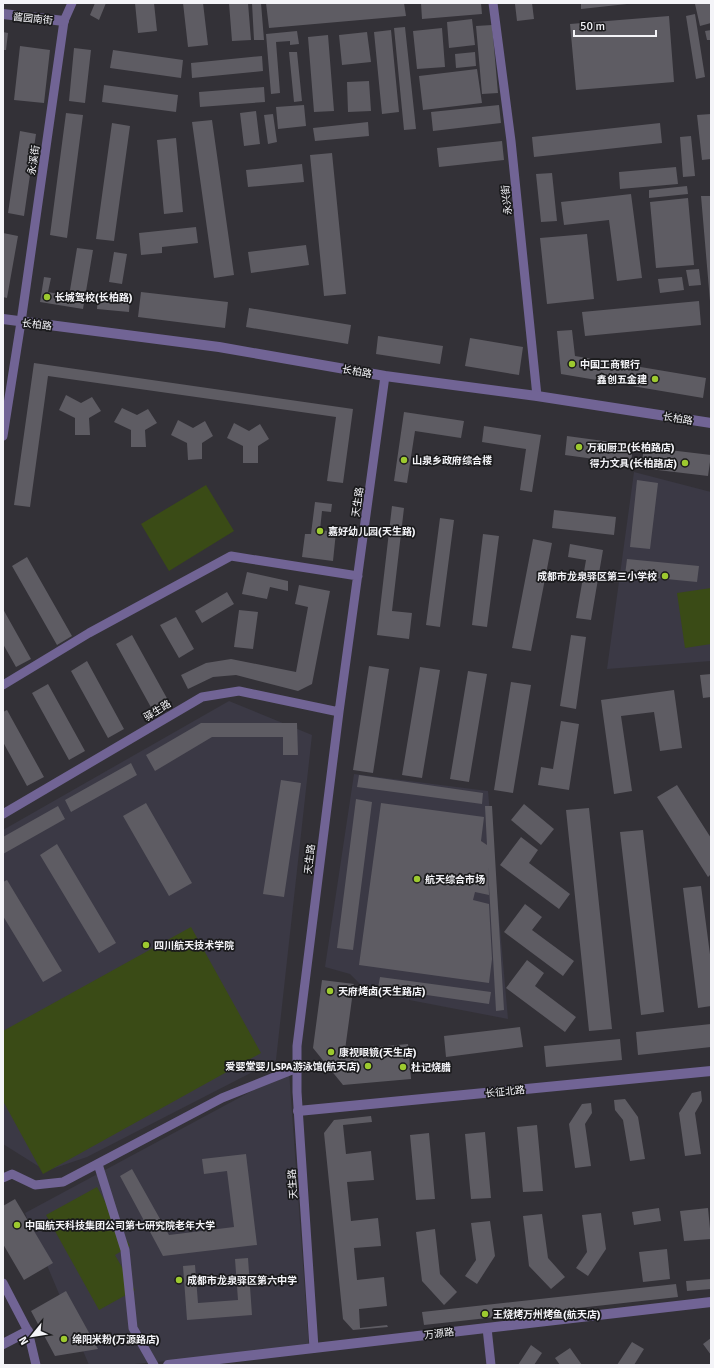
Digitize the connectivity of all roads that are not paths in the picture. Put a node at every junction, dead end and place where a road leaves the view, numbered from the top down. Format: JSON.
{"nodes":[{"id":1,"x":72,"y":3,"type":"edge"},
{"id":2,"x":493,"y":3,"type":"edge"},
{"id":3,"x":3,"y":14,"type":"edge"},
{"id":4,"x":64,"y":21,"type":"junction"},
{"id":5,"x":3,"y":319,"type":"edge"},
{"id":6,"x":21,"y":322,"type":"junction"},
{"id":7,"x":385,"y":376,"type":"junction"},
{"id":8,"x":537,"y":396,"type":"junction"},
{"id":9,"x":711,"y":423,"type":"edge"},
{"id":10,"x":3,"y":436,"type":"edge"},
{"id":11,"x":358,"y":576,"type":"junction"},
{"id":12,"x":3,"y":685,"type":"edge"},
{"id":13,"x":339,"y":712,"type":"junction"},
{"id":14,"x":3,"y":814,"type":"edge"},
{"id":15,"x":297,"y":1068,"type":"junction"},
{"id":16,"x":711,"y":1071,"type":"edge"},
{"id":17,"x":298,"y":1111,"type":"junction"},
{"id":18,"x":98,"y":1164,"type":"junction"},
{"id":19,"x":3,"y":1178,"type":"edge"},
{"id":20,"x":3,"y":1283,"type":"edge"},
{"id":21,"x":711,"y":1302,"type":"edge"},
{"id":22,"x":487,"y":1328,"type":"junction"},
{"id":23,"x":28,"y":1331,"type":"junction"},
{"id":24,"x":3,"y":1344,"type":"edge"},
{"id":25,"x":314,"y":1348,"type":"junction"},
{"id":26,"x":36,"y":1365,"type":"edge"},
{"id":27,"x":154,"y":1365,"type":"edge"},
{"id":28,"x":168,"y":1365,"type":"edge"},
{"id":29,"x":491,"y":1365,"type":"edge"}],
"edges":[{"from":1,"to":4,"type":"street","name":"永溪街"},
{"from":2,"to":8,"type":"street","name":"永兴街"},
{"from":3,"to":4,"type":"street","name":"酱园南街"},
{"from":4,"to":6,"type":"street","name":"永溪街"},
{"from":5,"to":6,"type":"street","name":"长柏路"},
{"from":6,"to":7,"type":"street","name":"长柏路"},
{"from":6,"to":10,"type":"street","name":"永溪街"},
{"from":7,"to":8,"type":"street","name":"长柏路"},
{"from":7,"to":11,"type":"street","name":"天生路"},
{"from":8,"to":9,"type":"street","name":"长柏路"},
{"from":11,"to":12,"type":"street"},
{"from":11,"to":13,"type":"street","name":"天生路"},
{"from":13,"to":14,"type":"street","name":"驿生路"},
{"from":13,"to":15,"type":"street","name":"天生路"},
{"from":15,"to":17,"type":"street","name":"天生路"},
{"from":15,"to":18,"type":"street"},
{"from":16,"to":17,"type":"street","name":"长征北路"},
{"from":17,"to":25,"type":"street","name":"天生路"},
{"from":18,"to":19,"type":"street"},
{"from":18,"to":27,"type":"street"},
{"from":20,"to":23,"type":"street"},
{"from":21,"to":22,"type":"street","name":"万源路"},
{"from":22,"to":25,"type":"street","name":"万源路"},
{"from":22,"to":29,"type":"street"},
{"from":23,"to":24,"type":"street"},
{"from":23,"to":26,"type":"street"},
{"from":25,"to":28,"type":"street","name":"万源路"}]}
